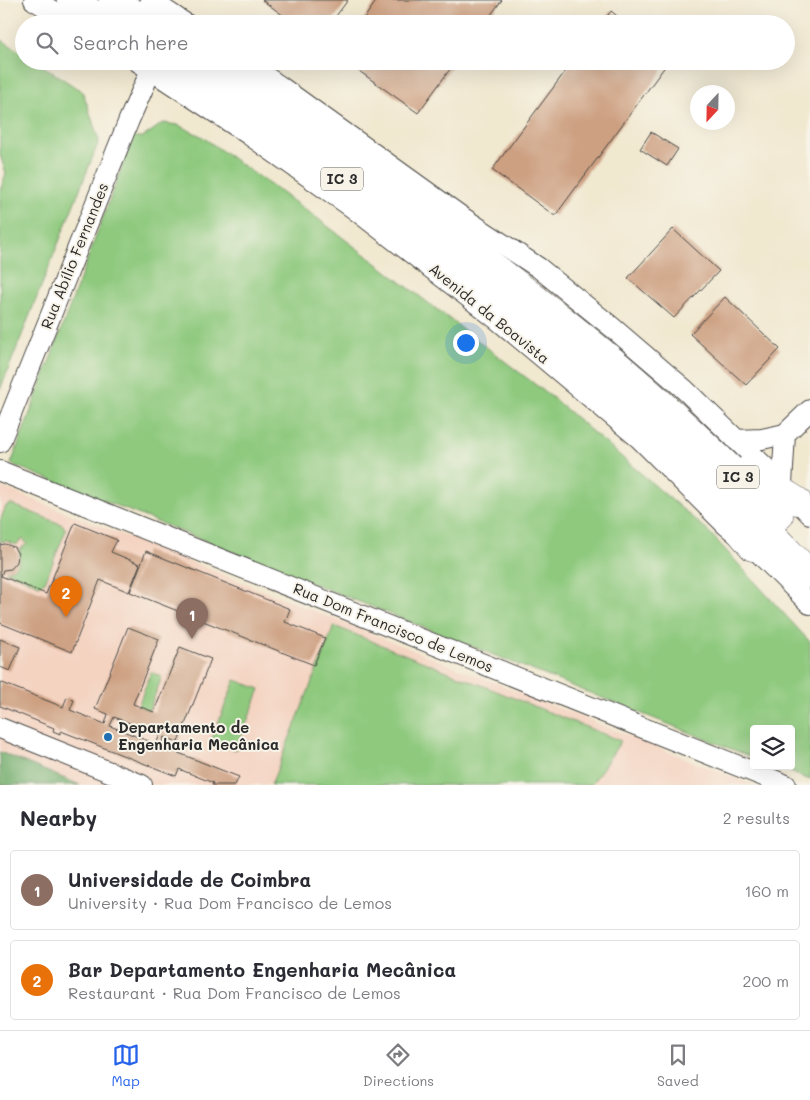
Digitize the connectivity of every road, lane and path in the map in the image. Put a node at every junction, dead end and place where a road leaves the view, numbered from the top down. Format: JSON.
{"nodes":[{"id":1,"x":34,"y":0,"type":"edge"},
{"id":2,"x":71,"y":0,"type":"edge"},
{"id":3,"x":113,"y":0,"type":"edge"},
{"id":4,"x":150,"y":0,"type":"edge"},
{"id":5,"x":60,"y":15,"type":"edge"},
{"id":6,"x":95,"y":15,"type":"edge"},
{"id":7,"x":136,"y":15,"type":"edge"},
{"id":8,"x":172,"y":15,"type":"edge"},
{"id":9,"x":150,"y":70,"type":"edge"},
{"id":10,"x":160,"y":70,"type":"edge"},
{"id":11,"x":163,"y":70,"type":"edge"},
{"id":12,"x":223,"y":70,"type":"edge"},
{"id":13,"x":256,"y":70,"type":"edge"},
{"id":14,"x":810,"y":410,"type":"edge"},
{"id":15,"x":658,"y":417,"type":"junction"},
{"id":16,"x":785,"y":434,"type":"junction"},
{"id":17,"x":736,"y":440,"type":"junction"},
{"id":18,"x":0,"y":442,"type":"edge"},
{"id":19,"x":0,"y":471,"type":"edge"},
{"id":20,"x":797,"y":500,"type":"edge"},
{"id":21,"x":753,"y":546,"type":"junction"},
{"id":22,"x":810,"y":547,"type":"edge"},
{"id":23,"x":810,"y":574,"type":"edge"},
{"id":24,"x":810,"y":604,"type":"edge"},
{"id":25,"x":0,"y":728,"type":"edge"},
{"id":26,"x":142,"y":785,"type":"edge"},
{"id":27,"x":786,"y":785,"type":"edge"}],
"edges":[{"from":1,"to":5,"type":"street"},
{"from":2,"to":6,"type":"highway"},
{"from":3,"to":7,"type":"highway"},
{"from":4,"to":8,"type":"street"},
{"from":9,"to":18,"type":"street","name":"Rua Abílio Fernandes"},
{"from":10,"to":21,"type":"street","name":"Avenida da Boavista"},
{"from":11,"to":15,"type":"highway","name":"Avenida da Boavista","number":"IC 3"},
{"from":12,"to":15,"type":"highway","name":"Avenida da Boavista","number":"IC 3"},
{"from":13,"to":17,"type":"street"},
{"from":14,"to":16,"type":"street"},
{"from":15,"to":20,"type":"highway"},
{"from":15,"to":21,"type":"highway"},
{"from":15,"to":22,"type":"highway","name":"Avenida da Boavista","number":"IC 3"},
{"from":15,"to":23,"type":"highway","name":"Avenida da Boavista","number":"IC 3"},
{"from":16,"to":17,"type":"street"},
{"from":16,"to":20,"type":"street"},
{"from":17,"to":20,"type":"street"},
{"from":19,"to":27,"type":"street","name":"Rua Dom Francisco de Lemos"},
{"from":21,"to":24,"type":"street","name":"Avenida da Boavista"},
{"from":25,"to":26,"type":"street"}]}
